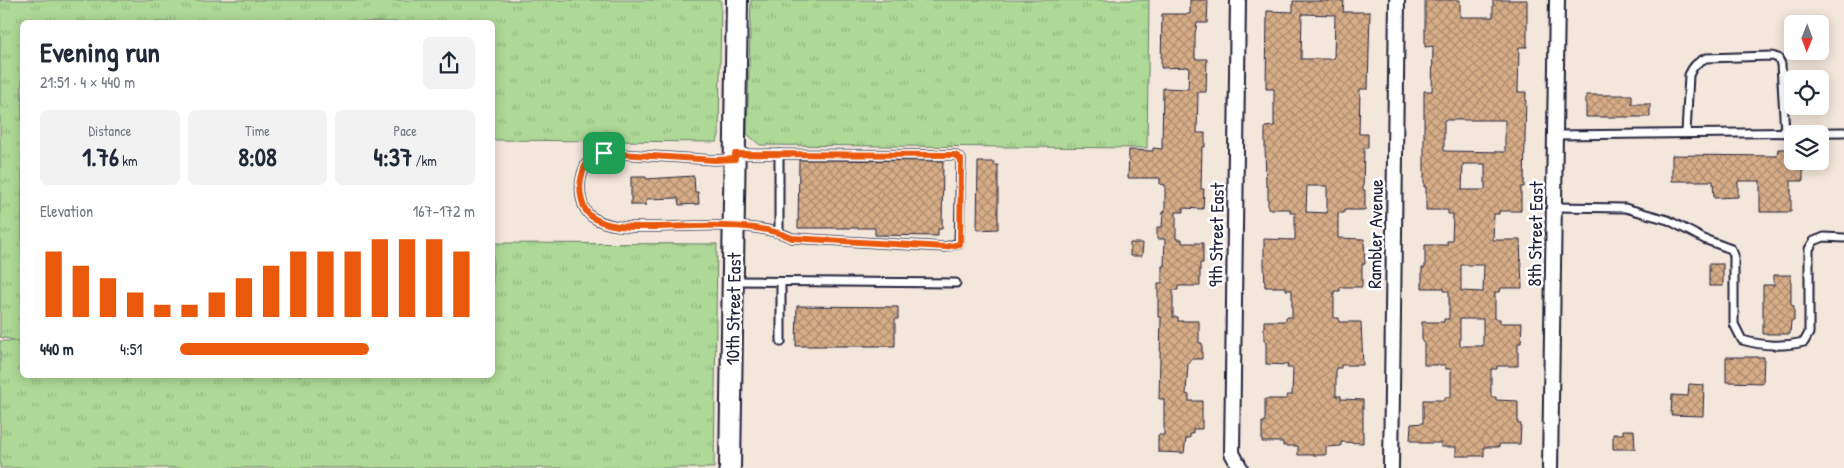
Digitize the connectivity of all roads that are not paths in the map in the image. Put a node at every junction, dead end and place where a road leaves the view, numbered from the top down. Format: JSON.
{"nodes":[{"id":1,"x":737,"y":0,"type":"edge"},
{"id":2,"x":1238,"y":0,"type":"edge"},
{"id":3,"x":1397,"y":0,"type":"edge"},
{"id":4,"x":1557,"y":0,"type":"edge"},
{"id":5,"x":1829,"y":132,"type":"edge"},
{"id":6,"x":1844,"y":132,"type":"edge"},
{"id":7,"x":1686,"y":133,"type":"junction"},
{"id":8,"x":1784,"y":133,"type":"joint"},
{"id":9,"x":1555,"y":135,"type":"junction"},
{"id":10,"x":779,"y":154,"type":"junction"},
{"id":11,"x":735,"y":156,"type":"junction"},
{"id":12,"x":1554,"y":207,"type":"junction"},
{"id":13,"x":734,"y":227,"type":"junction"},
{"id":14,"x":779,"y":232,"type":"junction"},
{"id":15,"x":1844,"y":238,"type":"edge"},
{"id":16,"x":733,"y":281,"type":"junction"},
{"id":17,"x":781,"y":282,"type":"junction"},
{"id":18,"x":956,"y":282,"type":"dead end"},
{"id":19,"x":781,"y":342,"type":"dead end"},
{"id":20,"x":730,"y":468,"type":"edge"},
{"id":21,"x":1240,"y":468,"type":"edge"},
{"id":22,"x":1391,"y":468,"type":"edge"},
{"id":23,"x":1550,"y":468,"type":"edge"}],
"edges":[{"from":1,"to":11,"type":"main road","name":"10th Street East"},
{"from":2,"to":21,"type":"street","name":"9th Street East"},
{"from":3,"to":22,"type":"street","name":"Rambler Avenue"},
{"from":4,"to":9,"type":"street","name":"8th Street East"},
{"from":5,"to":6,"type":"lane"},
{"from":7,"to":8,"type":"lane"},
{"from":7,"to":8,"type":"lane"},
{"from":7,"to":9,"type":"lane"},
{"from":9,"to":12,"type":"street","name":"8th Street East"},
{"from":10,"to":11,"type":"lane"},
{"from":10,"to":14,"type":"lane"},
{"from":10,"to":14,"type":"lane"},
{"from":11,"to":13,"type":"main road","name":"10th Street East"},
{"from":11,"to":13,"type":"lane"},
{"from":12,"to":15,"type":"lane"},
{"from":12,"to":23,"type":"street","name":"8th Street East"},
{"from":13,"to":14,"type":"lane"},
{"from":13,"to":16,"type":"main road","name":"10th Street East"},
{"from":16,"to":17,"type":"lane"},
{"from":16,"to":20,"type":"main road","name":"10th Street East"},
{"from":17,"to":18,"type":"lane"},
{"from":17,"to":19,"type":"lane"}]}
